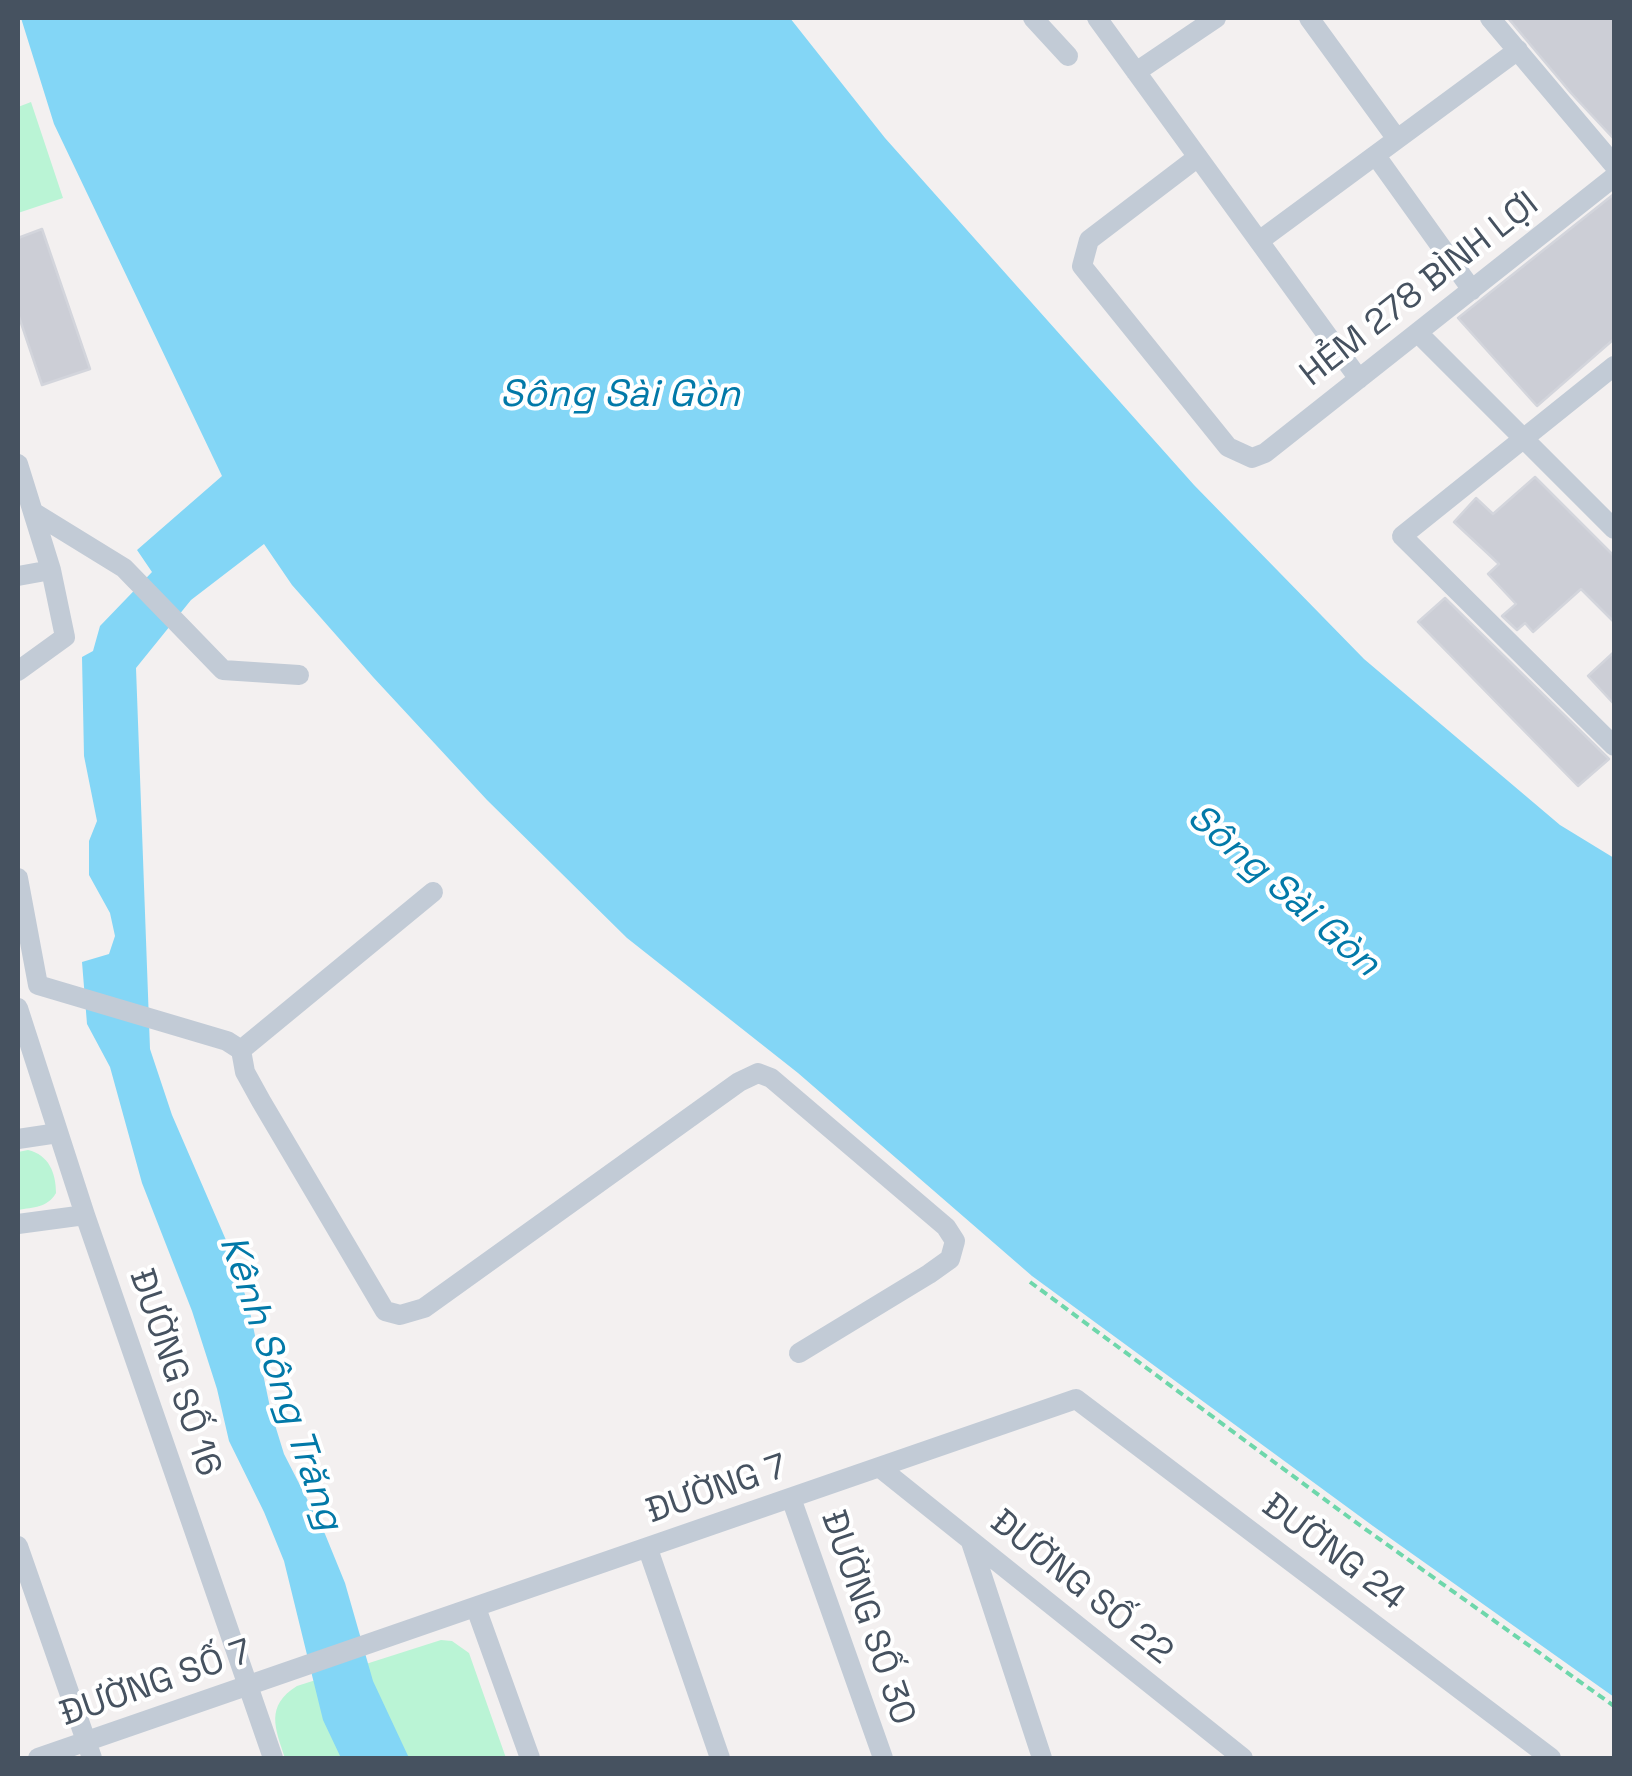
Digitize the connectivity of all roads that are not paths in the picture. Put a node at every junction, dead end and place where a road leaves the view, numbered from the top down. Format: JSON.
{"nodes":[{"id":1,"x":1033,"y":18,"type":"edge"},
{"id":2,"x":1097,"y":18,"type":"edge"},
{"id":3,"x":1216,"y":18,"type":"edge"},
{"id":4,"x":1309,"y":18,"type":"edge"},
{"id":5,"x":1490,"y":18,"type":"edge"},
{"id":6,"x":1518,"y":50,"type":"junction"},
{"id":7,"x":1068,"y":56,"type":"dead end"},
{"id":8,"x":1136,"y":72,"type":"junction"},
{"id":9,"x":1398,"y":140,"type":"junction"},
{"id":10,"x":1376,"y":156,"type":"junction"},
{"id":11,"x":1198,"y":157,"type":"junction"},
{"id":12,"x":1614,"y":166,"type":"edge"},
{"id":13,"x":1614,"y":177,"type":"edge"},
{"id":14,"x":1259,"y":241,"type":"junction"},
{"id":15,"x":1472,"y":290,"type":"junction"},
{"id":16,"x":1418,"y":334,"type":"junction"},
{"id":17,"x":1614,"y":366,"type":"edge"},
{"id":18,"x":1359,"y":379,"type":"junction"},
{"id":19,"x":1523,"y":439,"type":"junction"},
{"id":20,"x":18,"y":464,"type":"edge"},
{"id":21,"x":33,"y":512,"type":"junction"},
{"id":22,"x":1614,"y":529,"type":"edge"},
{"id":23,"x":51,"y":570,"type":"junction"},
{"id":24,"x":18,"y":576,"type":"edge"},
{"id":25,"x":18,"y":672,"type":"edge"},
{"id":26,"x":299,"y":675,"type":"dead end"},
{"id":27,"x":1614,"y":746,"type":"edge"},
{"id":28,"x":18,"y":878,"type":"edge"},
{"id":29,"x":433,"y":892,"type":"dead end"},
{"id":30,"x":18,"y":1008,"type":"edge"},
{"id":31,"x":242,"y":1050,"type":"junction"},
{"id":32,"x":58,"y":1134,"type":"junction"},
{"id":33,"x":18,"y":1139,"type":"edge"},
{"id":34,"x":84,"y":1215,"type":"junction"},
{"id":35,"x":18,"y":1224,"type":"edge"},
{"id":36,"x":799,"y":1353,"type":"dead end"},
{"id":37,"x":1076,"y":1399,"type":"joint"},
{"id":38,"x":879,"y":1467,"type":"junction"},
{"id":39,"x":791,"y":1498,"type":"junction"},
{"id":40,"x":971,"y":1542,"type":"junction"},
{"id":41,"x":18,"y":1546,"type":"edge"},
{"id":42,"x":648,"y":1548,"type":"junction"},
{"id":43,"x":24,"y":1589,"type":"edge"},
{"id":44,"x":476,"y":1608,"type":"junction"},
{"id":45,"x":379,"y":1642,"type":"joint"},
{"id":46,"x":248,"y":1687,"type":"junction"},
{"id":47,"x":89,"y":1750,"type":"edge"},
{"id":48,"x":38,"y":1758,"type":"edge"},
{"id":49,"x":273,"y":1758,"type":"edge"},
{"id":50,"x":530,"y":1758,"type":"edge"},
{"id":51,"x":720,"y":1758,"type":"edge"},
{"id":52,"x":882,"y":1758,"type":"edge"},
{"id":53,"x":1042,"y":1758,"type":"edge"},
{"id":54,"x":1243,"y":1758,"type":"edge"},
{"id":55,"x":1551,"y":1758,"type":"edge"}],
"edges":[{"from":1,"to":7,"type":"street"},
{"from":2,"to":8,"type":"street"},
{"from":3,"to":8,"type":"street"},
{"from":4,"to":9,"type":"street"},
{"from":5,"to":6,"type":"street"},
{"from":6,"to":9,"type":"street"},
{"from":6,"to":12,"type":"street"},
{"from":8,"to":11,"type":"street"},
{"from":9,"to":10,"type":"street"},
{"from":10,"to":14,"type":"street"},
{"from":10,"to":15,"type":"street"},
{"from":11,"to":14,"type":"street"},
{"from":11,"to":18,"type":"street","name":"HẺM 278 BÌNH LỢI"},
{"from":13,"to":15,"type":"street","name":"HẺM 278 BÌNH LỢI"},
{"from":14,"to":18,"type":"street"},
{"from":15,"to":16,"type":"street","name":"HẺM 278 BÌNH LỢI"},
{"from":16,"to":18,"type":"street","name":"HẺM 278 BÌNH LỢI"},
{"from":16,"to":19,"type":"street"},
{"from":17,"to":19,"type":"street"},
{"from":19,"to":22,"type":"street"},
{"from":19,"to":27,"type":"street"},
{"from":20,"to":21,"type":"street"},
{"from":21,"to":23,"type":"street"},
{"from":21,"to":26,"type":"street"},
{"from":23,"to":24,"type":"street"},
{"from":23,"to":25,"type":"street"},
{"from":28,"to":31,"type":"street"},
{"from":29,"to":31,"type":"street"},
{"from":30,"to":32,"type":"street","name":"ĐƯỜNG SỐ 16"},
{"from":31,"to":36,"type":"street"},
{"from":32,"to":33,"type":"street"},
{"from":32,"to":34,"type":"street","name":"ĐƯỜNG SỐ 16"},
{"from":34,"to":35,"type":"street"},
{"from":34,"to":46,"type":"street","name":"ĐƯỜNG SỐ 16"},
{"from":37,"to":38,"type":"street","name":"ĐƯỜNG 7"},
{"from":37,"to":55,"type":"street","name":"ĐƯỜNG 24"},
{"from":38,"to":39,"type":"street","name":"ĐƯỜNG 7"},
{"from":38,"to":40,"type":"street","name":"ĐƯỜNG SỐ 22"},
{"from":39,"to":42,"type":"street","name":"ĐƯỜNG 7"},
{"from":39,"to":52,"type":"street","name":"ĐƯỜNG SỐ 30"},
{"from":40,"to":53,"type":"street"},
{"from":40,"to":54,"type":"street","name":"ĐƯỜNG SỐ 22"},
{"from":41,"to":43,"type":"street"},
{"from":42,"to":44,"type":"street","name":"ĐƯỜNG 7"},
{"from":42,"to":51,"type":"street"},
{"from":43,"to":47,"type":"street"},
{"from":44,"to":45,"type":"street","name":"ĐƯỜNG 7"},
{"from":44,"to":50,"type":"street"},
{"from":45,"to":46,"type":"street","name":"ĐƯỜNG SỐ 7"},
{"from":46,"to":47,"type":"street","name":"ĐƯỜNG SỐ 7"},
{"from":46,"to":49,"type":"street","name":"ĐƯỜNG SỐ 16"},
{"from":47,"to":48,"type":"street","name":"ĐƯỜNG SỐ 7"}]}
